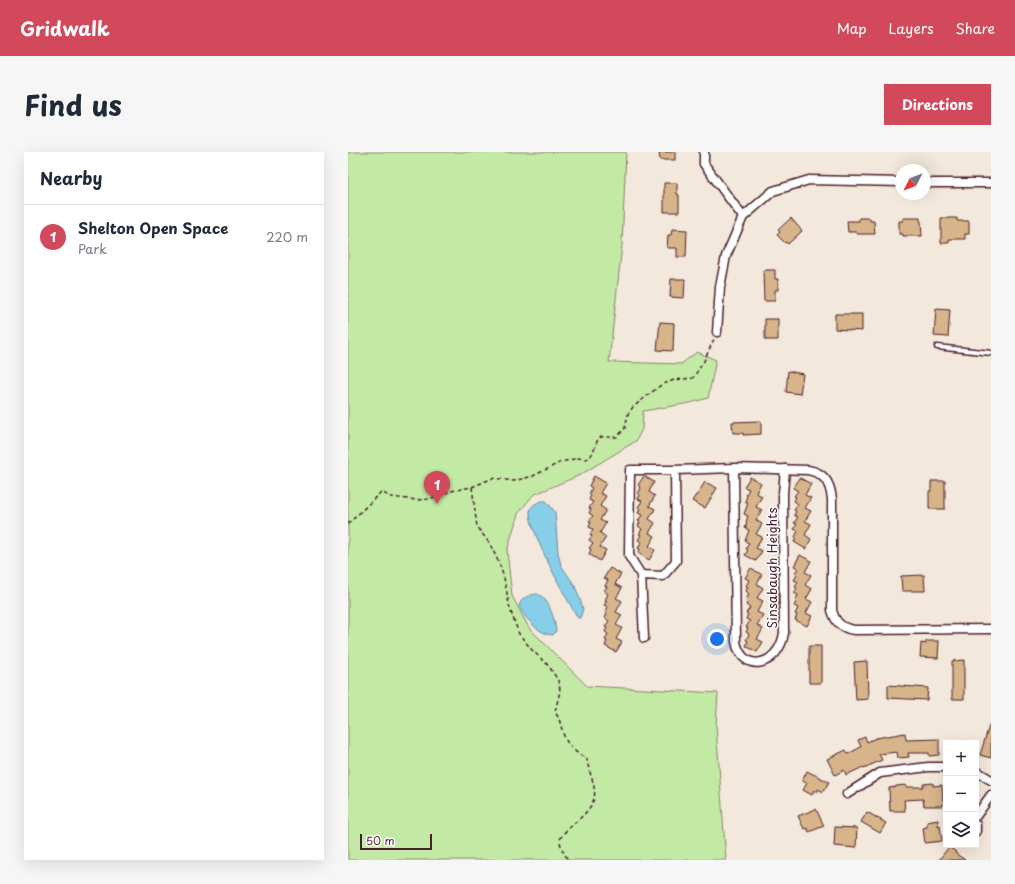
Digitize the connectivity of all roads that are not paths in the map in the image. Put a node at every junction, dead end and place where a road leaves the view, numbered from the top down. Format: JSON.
{"nodes":[{"id":1,"x":704,"y":152,"type":"edge"},
{"id":2,"x":895,"y":182,"type":"edge"},
{"id":3,"x":931,"y":183,"type":"edge"},
{"id":4,"x":991,"y":184,"type":"edge"},
{"id":5,"x":743,"y":217,"type":"junction"},
{"id":6,"x":717,"y":332,"type":"road end"},
{"id":7,"x":937,"y":347,"type":"dead end"},
{"id":8,"x":991,"y":353,"type":"edge"},
{"id":9,"x":734,"y":468,"type":"junction"},
{"id":10,"x":785,"y":469,"type":"junction"},
{"id":11,"x":675,"y":470,"type":"junction"},
{"id":12,"x":642,"y":575,"type":"junction"},
{"id":13,"x":991,"y":629,"type":"edge"},
{"id":14,"x":644,"y":638,"type":"dead end"},
{"id":15,"x":943,"y":767,"type":"edge"},
{"id":16,"x":979,"y":773,"type":"edge"},
{"id":17,"x":991,"y":780,"type":"edge"},
{"id":18,"x":847,"y":794,"type":"dead end"},
{"id":19,"x":991,"y":795,"type":"edge"},
{"id":20,"x":979,"y":812,"type":"edge"}],
"edges":[{"from":1,"to":5,"type":"street"},
{"from":2,"to":5,"type":"street"},
{"from":3,"to":4,"type":"street"},
{"from":5,"to":6,"type":"street"},
{"from":7,"to":8,"type":"lane"},
{"from":9,"to":10,"type":"street"},
{"from":9,"to":10,"type":"street","name":"Sinsabaugh Heights"},
{"from":9,"to":11,"type":"street"},
{"from":10,"to":13,"type":"street"},
{"from":11,"to":12,"type":"street"},
{"from":11,"to":12,"type":"street"},
{"from":12,"to":14,"type":"street"},
{"from":15,"to":18,"type":"street"},
{"from":16,"to":17,"type":"street"},
{"from":19,"to":20,"type":"street"}]}
